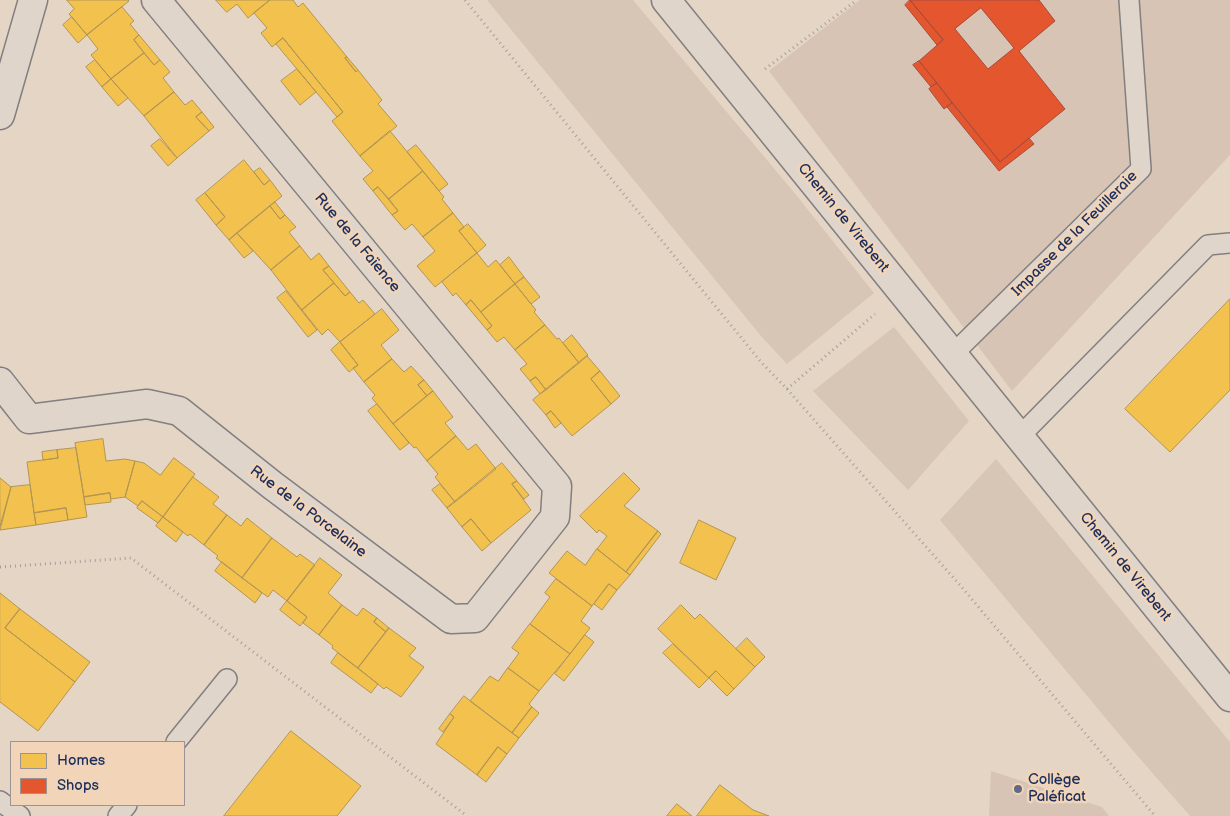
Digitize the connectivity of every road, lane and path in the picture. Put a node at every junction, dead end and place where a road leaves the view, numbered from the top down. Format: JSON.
{"nodes":[{"id":1,"x":34,"y":0,"type":"edge"},
{"id":2,"x":156,"y":0,"type":"edge"},
{"id":3,"x":465,"y":0,"type":"edge"},
{"id":4,"x":666,"y":0,"type":"edge"},
{"id":5,"x":857,"y":0,"type":"edge"},
{"id":6,"x":1129,"y":0,"type":"edge"},
{"id":7,"x":738,"y":88,"type":"junction"},
{"id":8,"x":0,"y":115,"type":"edge"},
{"id":9,"x":1230,"y":244,"type":"edge"},
{"id":10,"x":902,"y":291,"type":"junction"},
{"id":11,"x":952,"y":355,"type":"junction"},
{"id":12,"x":0,"y":382,"type":"edge"},
{"id":13,"x":788,"y":389,"type":"junction"},
{"id":14,"x":1019,"y":437,"type":"junction"},
{"id":15,"x":557,"y":486,"type":"joint"},
{"id":16,"x":227,"y":679,"type":"dead end"},
{"id":17,"x":1230,"y":697,"type":"edge"},
{"id":18,"x":177,"y":741,"type":"edge"},
{"id":19,"x":0,"y":801,"type":"edge"},
{"id":20,"x":126,"y":806,"type":"edge"},
{"id":21,"x":20,"y":816,"type":"edge"},
{"id":22,"x":118,"y":816,"type":"edge"},
{"id":23,"x":1155,"y":816,"type":"edge"}],
"edges":[{"from":1,"to":8,"type":"street"},
{"from":2,"to":15,"type":"street","name":"Rue de la Faïence"},
{"from":3,"to":13,"type":"path"},
{"from":4,"to":7,"type":"street","name":"Chemin de Virebent"},
{"from":5,"to":7,"type":"path"},
{"from":6,"to":11,"type":"lane","name":"Impasse de la Feuilleraie"},
{"from":7,"to":10,"type":"street","name":"Chemin de Virebent"},
{"from":9,"to":14,"type":"lane"},
{"from":10,"to":11,"type":"street","name":"Chemin de Virebent"},
{"from":10,"to":13,"type":"path"},
{"from":11,"to":14,"type":"street","name":"Chemin de Virebent"},
{"from":12,"to":15,"type":"street","name":"Rue de la Porcelaine"},
{"from":13,"to":23,"type":"path"},
{"from":14,"to":17,"type":"street","name":"Chemin de Virebent"},
{"from":16,"to":18,"type":"lane"},
{"from":19,"to":21,"type":"lane"},
{"from":20,"to":22,"type":"lane"}]}
